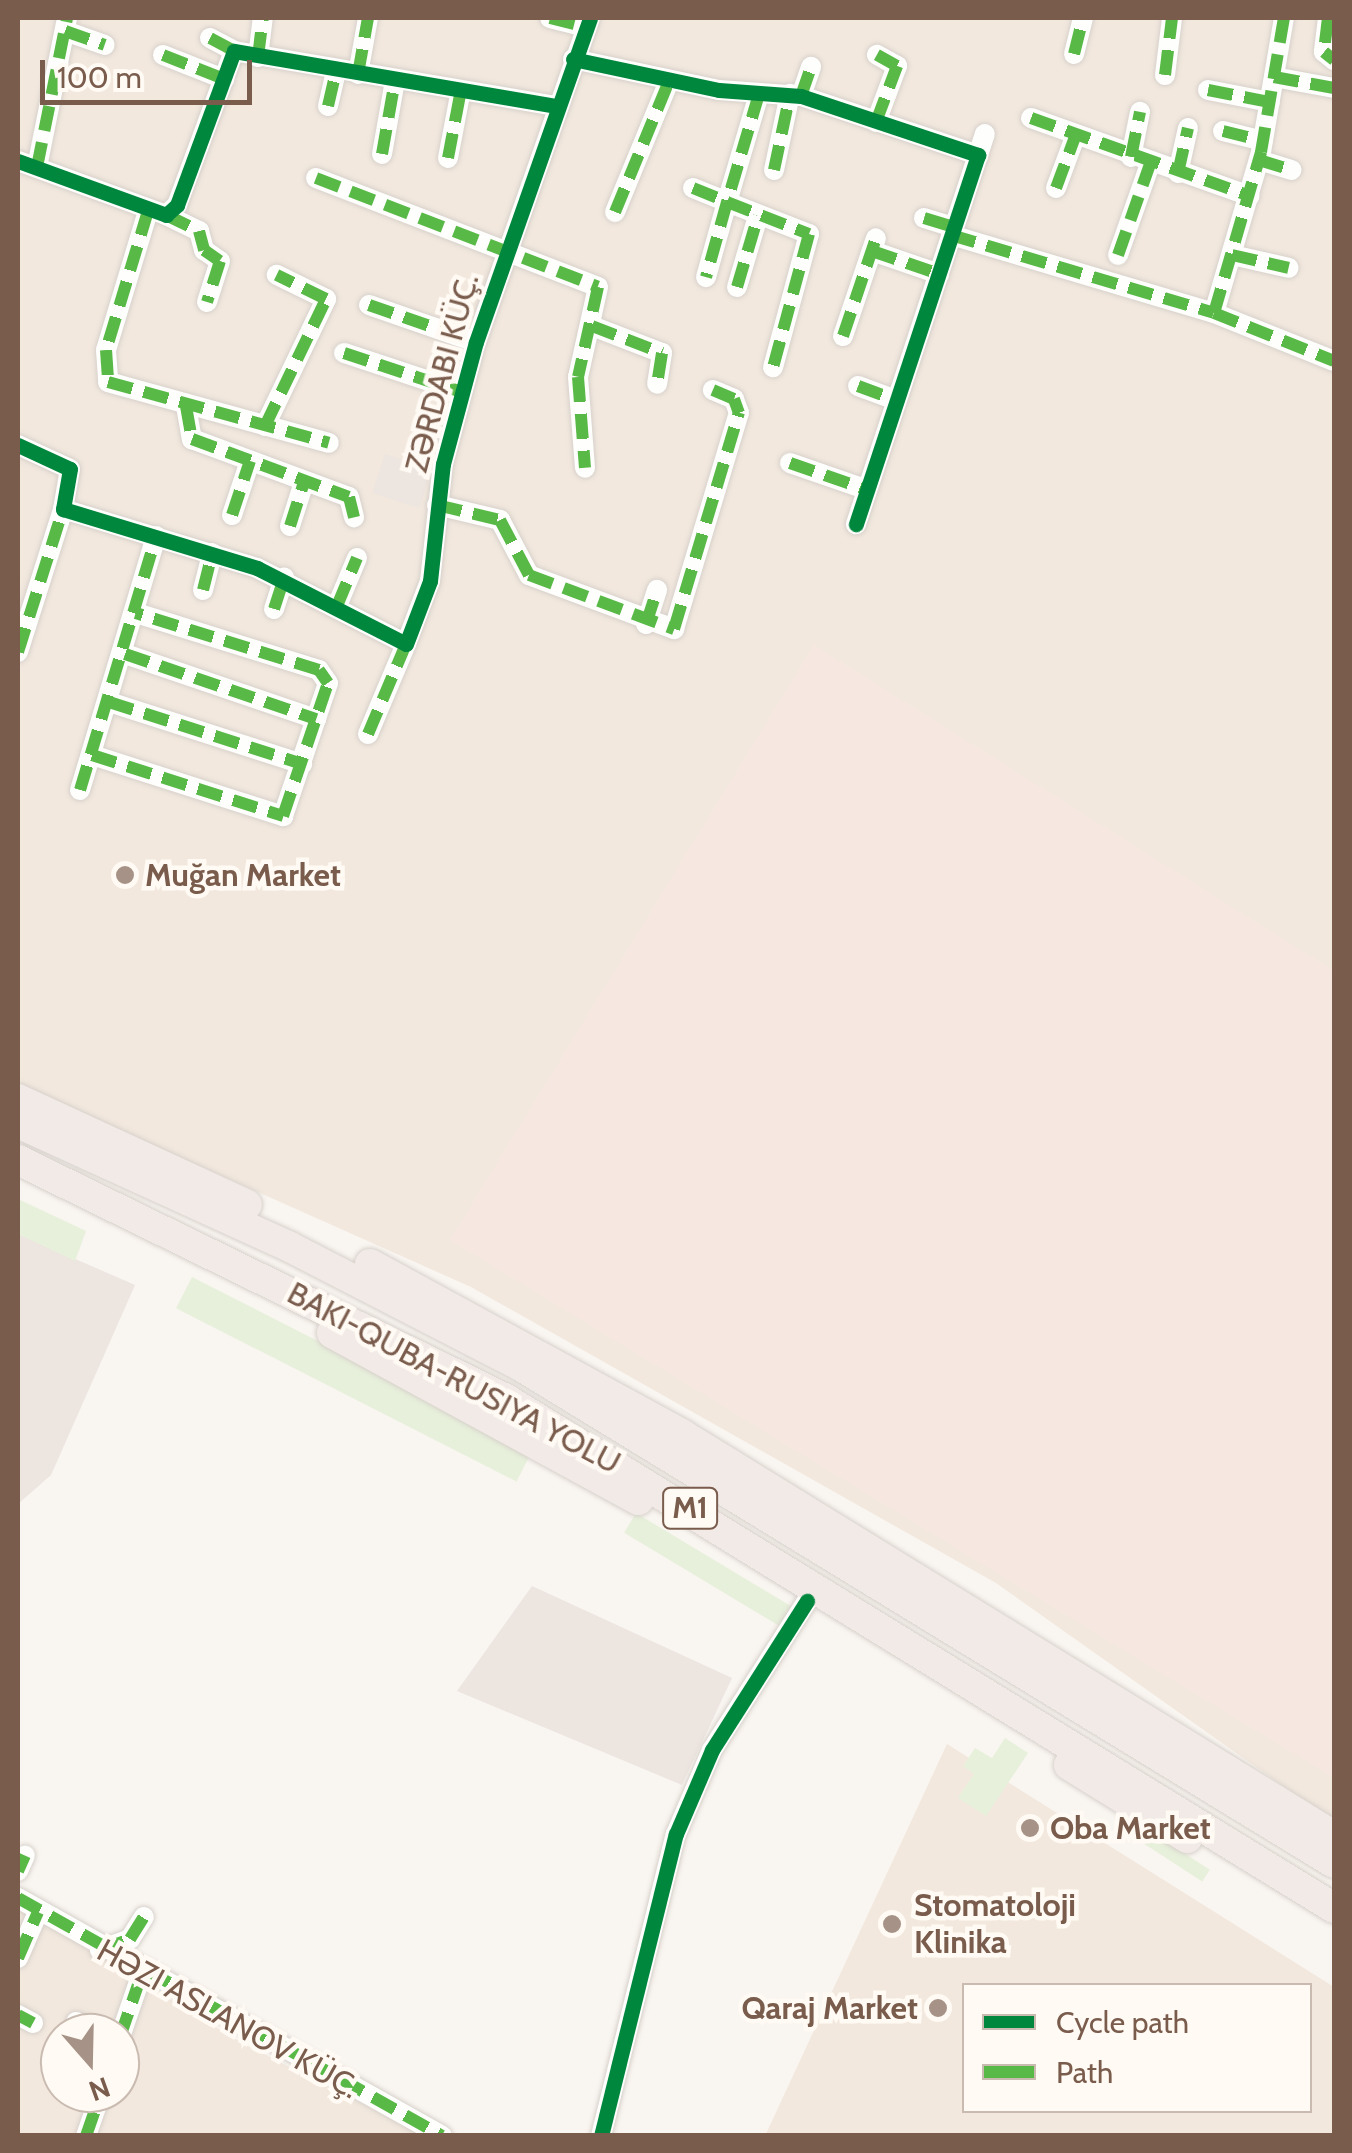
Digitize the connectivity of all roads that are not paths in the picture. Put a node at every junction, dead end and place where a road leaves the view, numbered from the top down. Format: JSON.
{"nodes":[{"id":1,"x":263,"y":18,"type":"edge"},
{"id":2,"x":368,"y":18,"type":"edge"},
{"id":3,"x":550,"y":18,"type":"edge"},
{"id":4,"x":1083,"y":18,"type":"edge"},
{"id":5,"x":1172,"y":18,"type":"edge"},
{"id":6,"x":1284,"y":18,"type":"edge"},
{"id":7,"x":1328,"y":18,"type":"edge"},
{"id":8,"x":588,"y":22,"type":"edge"},
{"id":9,"x":66,"y":24,"type":"edge"},
{"id":10,"x":210,"y":38,"type":"dead end"},
{"id":11,"x":105,"y":45,"type":"dead end"},
{"id":12,"x":234,"y":51,"type":"junction"},
{"id":13,"x":1074,"y":54,"type":"dead end"},
{"id":14,"x":164,"y":55,"type":"dead end"},
{"id":15,"x":878,"y":55,"type":"dead end"},
{"id":16,"x":258,"y":56,"type":"junction"},
{"id":17,"x":574,"y":59,"type":"junction"},
{"id":18,"x":1334,"y":60,"type":"edge"},
{"id":19,"x":811,"y":67,"type":"dead end"},
{"id":20,"x":336,"y":70,"type":"junction"},
{"id":21,"x":358,"y":74,"type":"junction"},
{"id":22,"x":1165,"y":75,"type":"dead end"},
{"id":23,"x":1274,"y":77,"type":"junction"},
{"id":24,"x":224,"y":78,"type":"junction"},
{"id":25,"x":394,"y":80,"type":"junction"},
{"id":26,"x":670,"y":81,"type":"junction"},
{"id":27,"x":1334,"y":88,"type":"edge"},
{"id":28,"x":462,"y":90,"type":"junction"},
{"id":29,"x":1208,"y":90,"type":"dead end"},
{"id":30,"x":759,"y":94,"type":"junction"},
{"id":31,"x":795,"y":96,"type":"junction"},
{"id":32,"x":1270,"y":102,"type":"junction"},
{"id":33,"x":328,"y":106,"type":"dead end"},
{"id":34,"x":555,"y":106,"type":"junction"},
{"id":35,"x":1140,"y":112,"type":"dead end"},
{"id":36,"x":1031,"y":118,"type":"dead end"},
{"id":37,"x":876,"y":122,"type":"junction"},
{"id":38,"x":1188,"y":128,"type":"dead end"},
{"id":39,"x":1223,"y":131,"type":"dead end"},
{"id":40,"x":986,"y":134,"type":"dead end"},
{"id":41,"x":1076,"y":137,"type":"junction"},
{"id":42,"x":1261,"y":151,"type":"junction"},
{"id":43,"x":382,"y":154,"type":"dead end"},
{"id":44,"x":978,"y":155,"type":"junction"},
{"id":45,"x":448,"y":158,"type":"dead end"},
{"id":46,"x":1140,"y":161,"type":"junction"},
{"id":47,"x":27,"y":164,"type":"edge"},
{"id":48,"x":774,"y":170,"type":"dead end"},
{"id":49,"x":1292,"y":170,"type":"dead end"},
{"id":50,"x":1178,"y":173,"type":"junction"},
{"id":51,"x":316,"y":178,"type":"dead end"},
{"id":52,"x":692,"y":188,"type":"dead end"},
{"id":53,"x":1056,"y":188,"type":"dead end"},
{"id":54,"x":1250,"y":196,"type":"junction"},
{"id":55,"x":727,"y":202,"type":"junction"},
{"id":56,"x":614,"y":212,"type":"dead end"},
{"id":57,"x":157,"y":213,"type":"junction"},
{"id":58,"x":758,"y":216,"type":"junction"},
{"id":59,"x":924,"y":218,"type":"dead end"},
{"id":60,"x":953,"y":231,"type":"junction"},
{"id":61,"x":505,"y":250,"type":"junction"},
{"id":62,"x":1118,"y":256,"type":"dead end"},
{"id":63,"x":1232,"y":256,"type":"junction"},
{"id":64,"x":1288,"y":268,"type":"dead end"},
{"id":65,"x":277,"y":274,"type":"dead end"},
{"id":66,"x":939,"y":274,"type":"junction"},
{"id":67,"x":706,"y":277,"type":"dead end"},
{"id":68,"x":737,"y":287,"type":"dead end"},
{"id":69,"x":207,"y":302,"type":"dead end"},
{"id":70,"x":369,"y":305,"type":"dead end"},
{"id":71,"x":1214,"y":313,"type":"junction"},
{"id":72,"x":592,"y":326,"type":"junction"},
{"id":73,"x":843,"y":336,"type":"dead end"},
{"id":74,"x":476,"y":342,"type":"junction"},
{"id":75,"x":344,"y":353,"type":"dead end"},
{"id":76,"x":1334,"y":360,"type":"edge"},
{"id":77,"x":773,"y":367,"type":"dead end"},
{"id":78,"x":657,"y":384,"type":"dead end"},
{"id":79,"x":858,"y":386,"type":"dead end"},
{"id":80,"x":712,"y":390,"type":"dead end"},
{"id":81,"x":462,"y":392,"type":"junction"},
{"id":82,"x":896,"y":400,"type":"junction"},
{"id":83,"x":186,"y":406,"type":"junction"},
{"id":84,"x":265,"y":426,"type":"junction"},
{"id":85,"x":328,"y":443,"type":"dead end"},
{"id":86,"x":18,"y":445,"type":"edge"},
{"id":87,"x":250,"y":461,"type":"junction"},
{"id":88,"x":790,"y":462,"type":"dead end"},
{"id":89,"x":585,"y":468,"type":"dead end"},
{"id":90,"x":304,"y":482,"type":"junction"},
{"id":91,"x":865,"y":488,"type":"junction"},
{"id":92,"x":436,"y":505,"type":"junction"},
{"id":93,"x":63,"y":509,"type":"junction"},
{"id":94,"x":232,"y":515,"type":"dead end"},
{"id":95,"x":354,"y":517,"type":"dead end"},
{"id":96,"x":856,"y":524,"type":"dead end"},
{"id":97,"x":290,"y":526,"type":"dead end"},
{"id":98,"x":156,"y":536,"type":"junction"},
{"id":99,"x":212,"y":553,"type":"junction"},
{"id":100,"x":357,"y":558,"type":"dead end"},
{"id":101,"x":284,"y":578,"type":"junction"},
{"id":102,"x":202,"y":590,"type":"dead end"},
{"id":103,"x":657,"y":590,"type":"dead end"},
{"id":104,"x":337,"y":606,"type":"junction"},
{"id":105,"x":274,"y":609,"type":"dead end"},
{"id":106,"x":136,"y":613,"type":"junction"},
{"id":107,"x":646,"y":624,"type":"junction"},
{"id":108,"x":406,"y":644,"type":"junction"},
{"id":109,"x":18,"y":652,"type":"edge"},
{"id":110,"x":125,"y":654,"type":"junction"},
{"id":111,"x":109,"y":702,"type":"junction"},
{"id":112,"x":316,"y":719,"type":"junction"},
{"id":113,"x":368,"y":734,"type":"dead end"},
{"id":114,"x":92,"y":756,"type":"junction"},
{"id":115,"x":302,"y":764,"type":"junction"},
{"id":116,"x":80,"y":790,"type":"dead end"},
{"id":117,"x":18,"y":1099,"type":"edge"},
{"id":118,"x":18,"y":1123,"type":"edge"},
{"id":119,"x":18,"y":1160,"type":"edge"},
{"id":120,"x":18,"y":1183,"type":"edge"},
{"id":121,"x":807,"y":1601,"type":"junction"},
{"id":122,"x":1334,"y":1836,"type":"edge"},
{"id":123,"x":1334,"y":1863,"type":"edge"},
{"id":124,"x":18,"y":1898,"type":"edge"},
{"id":125,"x":1334,"y":1908,"type":"edge"},
{"id":126,"x":38,"y":1912,"type":"junction"},
{"id":127,"x":144,"y":1917,"type":"dead end"},
{"id":128,"x":1334,"y":1931,"type":"edge"},
{"id":129,"x":100,"y":1950,"type":"junction"},
{"id":130,"x":18,"y":1958,"type":"edge"},
{"id":131,"x":142,"y":1973,"type":"junction"},
{"id":132,"x":128,"y":2013,"type":"edge"},
{"id":133,"x":442,"y":2136,"type":"edge"},
{"id":134,"x":601,"y":2136,"type":"edge"}],
"edges":[{"from":1,"to":16,"type":"street"},
{"from":2,"to":21,"type":"street"},
{"from":3,"to":8,"type":"street"},
{"from":4,"to":13,"type":"street"},
{"from":5,"to":22,"type":"street"},
{"from":6,"to":23,"type":"street"},
{"from":7,"to":18,"type":"street"},
{"from":8,"to":17,"type":"street","name":"ZƏRDABI KÜÇ."},
{"from":9,"to":11,"type":"street"},
{"from":9,"to":47,"type":"street"},
{"from":10,"to":12,"type":"street"},
{"from":12,"to":16,"type":"street"},
{"from":12,"to":24,"type":"street"},
{"from":14,"to":24,"type":"street"},
{"from":15,"to":37,"type":"street"},
{"from":16,"to":20,"type":"street"},
{"from":17,"to":26,"type":"street"},
{"from":17,"to":34,"type":"street","name":"ZƏRDABI KÜÇ."},
{"from":19,"to":31,"type":"street"},
{"from":20,"to":21,"type":"street"},
{"from":20,"to":33,"type":"street"},
{"from":21,"to":25,"type":"street"},
{"from":23,"to":27,"type":"street"},
{"from":23,"to":32,"type":"street"},
{"from":24,"to":57,"type":"street"},
{"from":25,"to":28,"type":"street"},
{"from":25,"to":43,"type":"street"},
{"from":26,"to":30,"type":"street"},
{"from":26,"to":56,"type":"street"},
{"from":28,"to":34,"type":"street"},
{"from":28,"to":45,"type":"street"},
{"from":29,"to":32,"type":"street"},
{"from":30,"to":31,"type":"street"},
{"from":30,"to":55,"type":"street"},
{"from":31,"to":37,"type":"street"},
{"from":31,"to":48,"type":"street"},
{"from":32,"to":42,"type":"street"},
{"from":34,"to":61,"type":"street","name":"ZƏRDABI KÜÇ."},
{"from":35,"to":46,"type":"street"},
{"from":36,"to":41,"type":"street"},
{"from":37,"to":44,"type":"street"},
{"from":38,"to":50,"type":"street"},
{"from":39,"to":42,"type":"street"},
{"from":40,"to":44,"type":"street"},
{"from":41,"to":46,"type":"street"},
{"from":41,"to":53,"type":"street"},
{"from":42,"to":49,"type":"street"},
{"from":42,"to":54,"type":"street"},
{"from":44,"to":60,"type":"street"},
{"from":46,"to":50,"type":"street"},
{"from":46,"to":62,"type":"street"},
{"from":47,"to":57,"type":"street"},
{"from":50,"to":54,"type":"street"},
{"from":51,"to":61,"type":"street"},
{"from":52,"to":55,"type":"street"},
{"from":54,"to":63,"type":"street"},
{"from":55,"to":58,"type":"street"},
{"from":55,"to":67,"type":"street"},
{"from":57,"to":69,"type":"street"},
{"from":57,"to":83,"type":"street"},
{"from":58,"to":68,"type":"street"},
{"from":58,"to":77,"type":"street"},
{"from":59,"to":60,"type":"street"},
{"from":60,"to":66,"type":"street"},
{"from":60,"to":71,"type":"street"},
{"from":61,"to":72,"type":"street"},
{"from":61,"to":74,"type":"street","name":"ZƏRDABI KÜÇ."},
{"from":63,"to":64,"type":"street"},
{"from":63,"to":71,"type":"street"},
{"from":65,"to":84,"type":"street"},
{"from":66,"to":73,"type":"street"},
{"from":66,"to":82,"type":"street"},
{"from":70,"to":74,"type":"street"},
{"from":71,"to":76,"type":"street"},
{"from":72,"to":78,"type":"street"},
{"from":72,"to":89,"type":"street"},
{"from":74,"to":81,"type":"street","name":"ZƏRDABI KÜÇ."},
{"from":75,"to":81,"type":"street"},
{"from":79,"to":82,"type":"street"},
{"from":80,"to":107,"type":"street"},
{"from":81,"to":92,"type":"street","name":"ZƏRDABI KÜÇ."},
{"from":82,"to":91,"type":"street"},
{"from":83,"to":84,"type":"street"},
{"from":83,"to":87,"type":"street"},
{"from":84,"to":85,"type":"street"},
{"from":86,"to":93,"type":"street"},
{"from":87,"to":90,"type":"street"},
{"from":87,"to":94,"type":"street"},
{"from":88,"to":91,"type":"street"},
{"from":90,"to":95,"type":"street"},
{"from":90,"to":97,"type":"street"},
{"from":91,"to":96,"type":"street"},
{"from":92,"to":107,"type":"street"},
{"from":92,"to":108,"type":"street","name":"ZƏRDABI KÜÇ."},
{"from":93,"to":98,"type":"street"},
{"from":93,"to":109,"type":"street"},
{"from":98,"to":99,"type":"street"},
{"from":98,"to":106,"type":"street"},
{"from":99,"to":101,"type":"street"},
{"from":99,"to":102,"type":"street"},
{"from":100,"to":104,"type":"street"},
{"from":101,"to":104,"type":"street"},
{"from":101,"to":105,"type":"street"},
{"from":103,"to":107,"type":"street"},
{"from":104,"to":108,"type":"street"},
{"from":106,"to":110,"type":"street"},
{"from":106,"to":112,"type":"street"},
{"from":108,"to":113,"type":"street","name":"ZƏRDABI KÜÇ."},
{"from":110,"to":111,"type":"street"},
{"from":110,"to":112,"type":"street"},
{"from":111,"to":114,"type":"street"},
{"from":111,"to":115,"type":"street"},
{"from":112,"to":115,"type":"street"},
{"from":114,"to":115,"type":"street"},
{"from":114,"to":116,"type":"street"},
{"from":117,"to":122,"type":"highway"},
{"from":118,"to":123,"type":"highway","number":"M1"},
{"from":119,"to":125,"type":"highway","number":"M1"},
{"from":120,"to":121,"type":"highway"},
{"from":121,"to":128,"type":"highway"},
{"from":121,"to":134,"type":"street"},
{"from":124,"to":126,"type":"street","name":"HƏZI ASLANOV KÜÇ."},
{"from":126,"to":129,"type":"street","name":"HƏZI ASLANOV KÜÇ."},
{"from":126,"to":130,"type":"street"},
{"from":127,"to":129,"type":"street"},
{"from":129,"to":131,"type":"street","name":"HƏZI ASLANOV KÜÇ."},
{"from":131,"to":132,"type":"street"},
{"from":131,"to":133,"type":"street","name":"HƏZI ASLANOV KÜÇ."}]}
